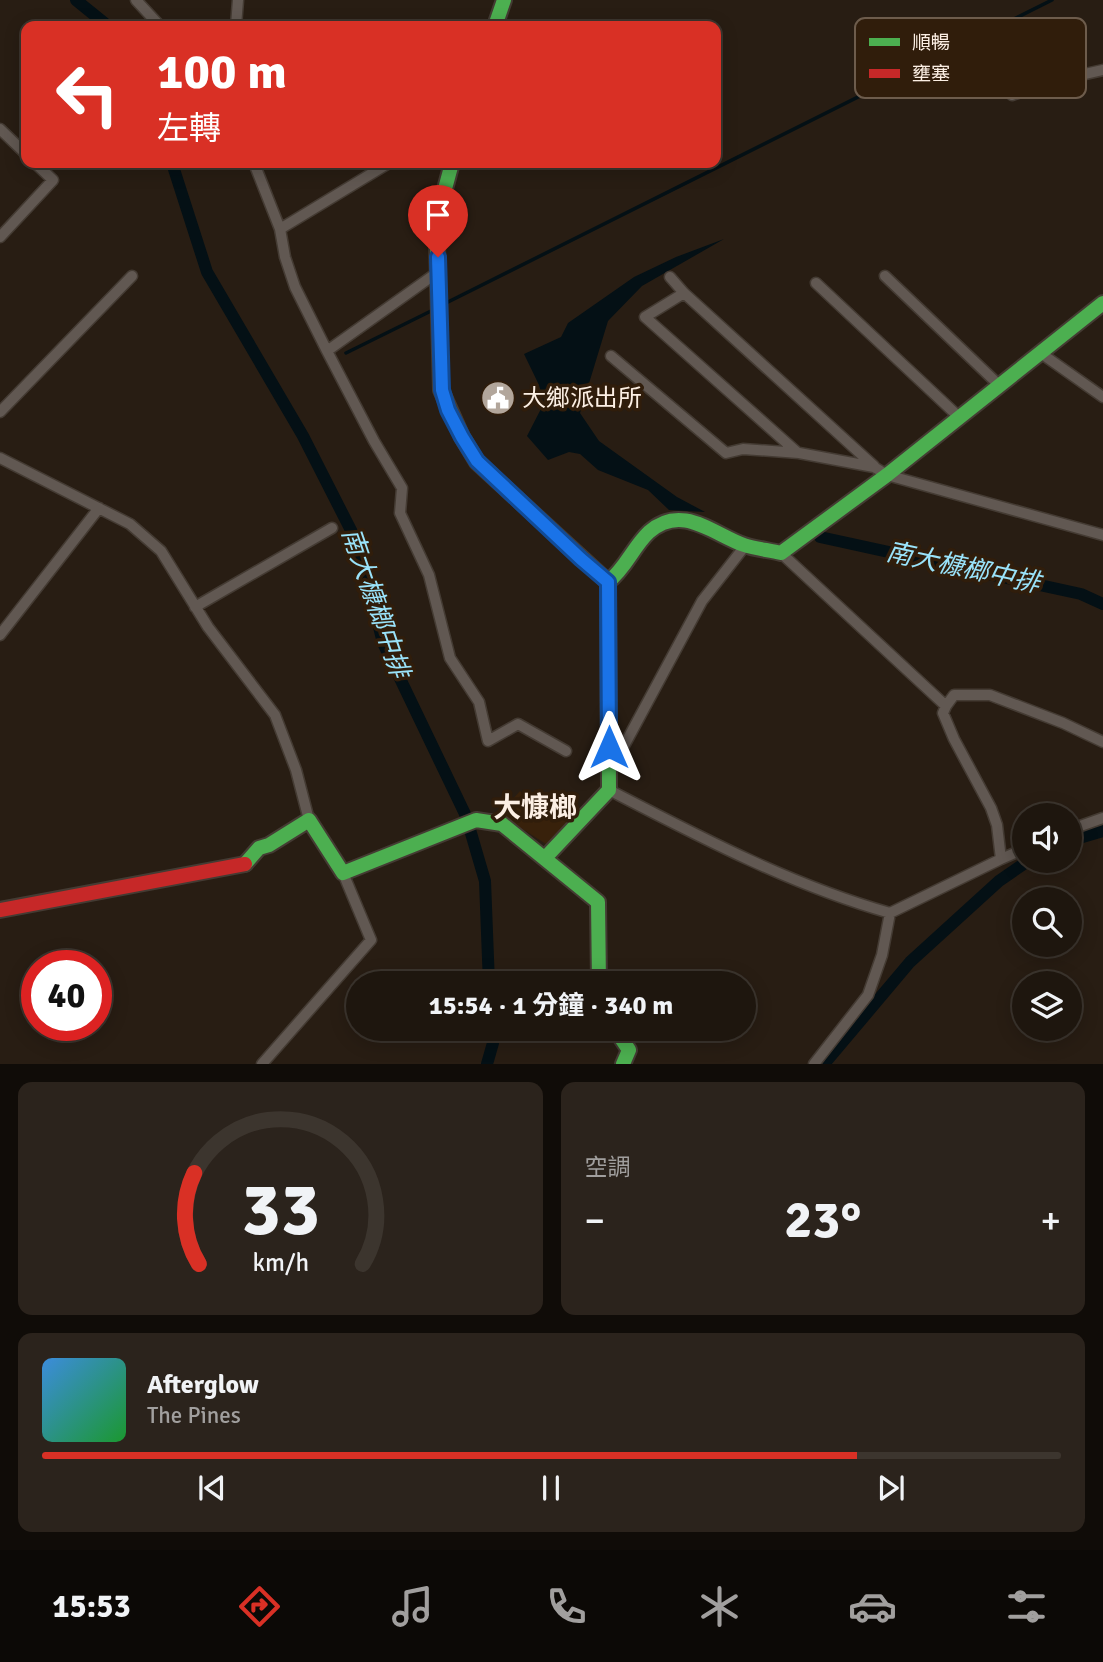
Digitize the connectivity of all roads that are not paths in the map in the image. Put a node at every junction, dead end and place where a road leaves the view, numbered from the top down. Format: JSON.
{"nodes":[{"id":1,"x":136,"y":0,"type":"edge"},
{"id":2,"x":237,"y":0,"type":"edge"},
{"id":3,"x":504,"y":0,"type":"edge"},
{"id":4,"x":155,"y":21,"type":"edge"},
{"id":5,"x":236,"y":21,"type":"edge"},
{"id":6,"x":497,"y":21,"type":"edge"},
{"id":7,"x":0,"y":129,"type":"edge"},
{"id":8,"x":21,"y":149,"type":"edge"},
{"id":9,"x":40,"y":168,"type":"edge"},
{"id":10,"x":256,"y":168,"type":"edge"},
{"id":11,"x":381,"y":168,"type":"edge"},
{"id":12,"x":451,"y":168,"type":"edge"},
{"id":13,"x":280,"y":229,"type":"junction"},
{"id":14,"x":0,"y":237,"type":"edge"},
{"id":15,"x":438,"y":271,"type":"junction"},
{"id":16,"x":132,"y":276,"type":"dead end"},
{"id":17,"x":885,"y":276,"type":"dead end"},
{"id":18,"x":670,"y":277,"type":"dead end"},
{"id":19,"x":816,"y":283,"type":"dead end"},
{"id":20,"x":684,"y":293,"type":"junction"},
{"id":21,"x":1103,"y":303,"type":"edge"},
{"id":22,"x":327,"y":351,"type":"junction"},
{"id":23,"x":1042,"y":354,"type":"junction"},
{"id":24,"x":611,"y":356,"type":"dead end"},
{"id":25,"x":999,"y":385,"type":"junction"},
{"id":26,"x":1103,"y":397,"type":"edge"},
{"id":27,"x":0,"y":412,"type":"edge"},
{"id":28,"x":959,"y":416,"type":"junction"},
{"id":29,"x":799,"y":453,"type":"junction"},
{"id":30,"x":0,"y":458,"type":"edge"},
{"id":31,"x":874,"y":467,"type":"junction"},
{"id":32,"x":887,"y":475,"type":"junction"},
{"id":33,"x":99,"y":508,"type":"junction"},
{"id":34,"x":332,"y":528,"type":"dead end"},
{"id":35,"x":1103,"y":535,"type":"edge"},
{"id":36,"x":745,"y":546,"type":"junction"},
{"id":37,"x":781,"y":553,"type":"junction"},
{"id":38,"x":608,"y":582,"type":"junction"},
{"id":39,"x":195,"y":607,"type":"junction"},
{"id":40,"x":0,"y":635,"type":"edge"},
{"id":41,"x":946,"y":706,"type":"junction"},
{"id":42,"x":1103,"y":742,"type":"edge"},
{"id":43,"x":566,"y":751,"type":"dead end"},
{"id":44,"x":609,"y":774,"type":"junction"},
{"id":45,"x":609,"y":790,"type":"junction"},
{"id":46,"x":1103,"y":818,"type":"edge"},
{"id":47,"x":309,"y":820,"type":"junction"},
{"id":48,"x":1082,"y":825,"type":"edge"},
{"id":49,"x":1012,"y":854,"type":"edge"},
{"id":50,"x":545,"y":858,"type":"junction"},
{"id":51,"x":1001,"y":859,"type":"junction"},
{"id":52,"x":343,"y":873,"type":"junction"},
{"id":53,"x":0,"y":911,"type":"edge"},
{"id":54,"x":890,"y":913,"type":"junction"},
{"id":55,"x":599,"y":971,"type":"edge"},
{"id":56,"x":623,"y":1041,"type":"edge"},
{"id":57,"x":262,"y":1063,"type":"edge"},
{"id":58,"x":623,"y":1063,"type":"edge"},
{"id":59,"x":814,"y":1063,"type":"edge"}],
"edges":[{"from":1,"to":4,"type":"street"},
{"from":2,"to":5,"type":"street"},
{"from":3,"to":6,"type":"street"},
{"from":7,"to":8,"type":"street"},
{"from":9,"to":14,"type":"street"},
{"from":10,"to":13,"type":"street"},
{"from":11,"to":13,"type":"street"},
{"from":12,"to":15,"type":"street"},
{"from":13,"to":22,"type":"street"},
{"from":15,"to":22,"type":"street"},
{"from":15,"to":38,"type":"street"},
{"from":16,"to":27,"type":"street"},
{"from":17,"to":25,"type":"street"},
{"from":18,"to":20,"type":"street"},
{"from":19,"to":28,"type":"street"},
{"from":20,"to":29,"type":"street"},
{"from":20,"to":31,"type":"street"},
{"from":21,"to":23,"type":"street"},
{"from":22,"to":43,"type":"street"},
{"from":23,"to":25,"type":"street"},
{"from":23,"to":26,"type":"street"},
{"from":24,"to":29,"type":"street"},
{"from":25,"to":28,"type":"street"},
{"from":28,"to":32,"type":"street"},
{"from":29,"to":31,"type":"street"},
{"from":30,"to":33,"type":"street"},
{"from":31,"to":32,"type":"street"},
{"from":32,"to":35,"type":"street"},
{"from":32,"to":37,"type":"street"},
{"from":33,"to":39,"type":"street"},
{"from":33,"to":40,"type":"street"},
{"from":34,"to":39,"type":"street"},
{"from":36,"to":37,"type":"street"},
{"from":36,"to":38,"type":"street"},
{"from":36,"to":44,"type":"street"},
{"from":37,"to":41,"type":"street"},
{"from":38,"to":44,"type":"street"},
{"from":39,"to":47,"type":"street"},
{"from":41,"to":42,"type":"street"},
{"from":41,"to":51,"type":"street"},
{"from":44,"to":45,"type":"street"},
{"from":45,"to":50,"type":"street"},
{"from":45,"to":54,"type":"street"},
{"from":46,"to":48,"type":"street"},
{"from":47,"to":52,"type":"street"},
{"from":47,"to":53,"type":"street"},
{"from":49,"to":51,"type":"street"},
{"from":50,"to":52,"type":"street"},
{"from":50,"to":55,"type":"street"},
{"from":51,"to":54,"type":"street"},
{"from":52,"to":57,"type":"street"},
{"from":54,"to":59,"type":"street"},
{"from":56,"to":58,"type":"street"}]}
